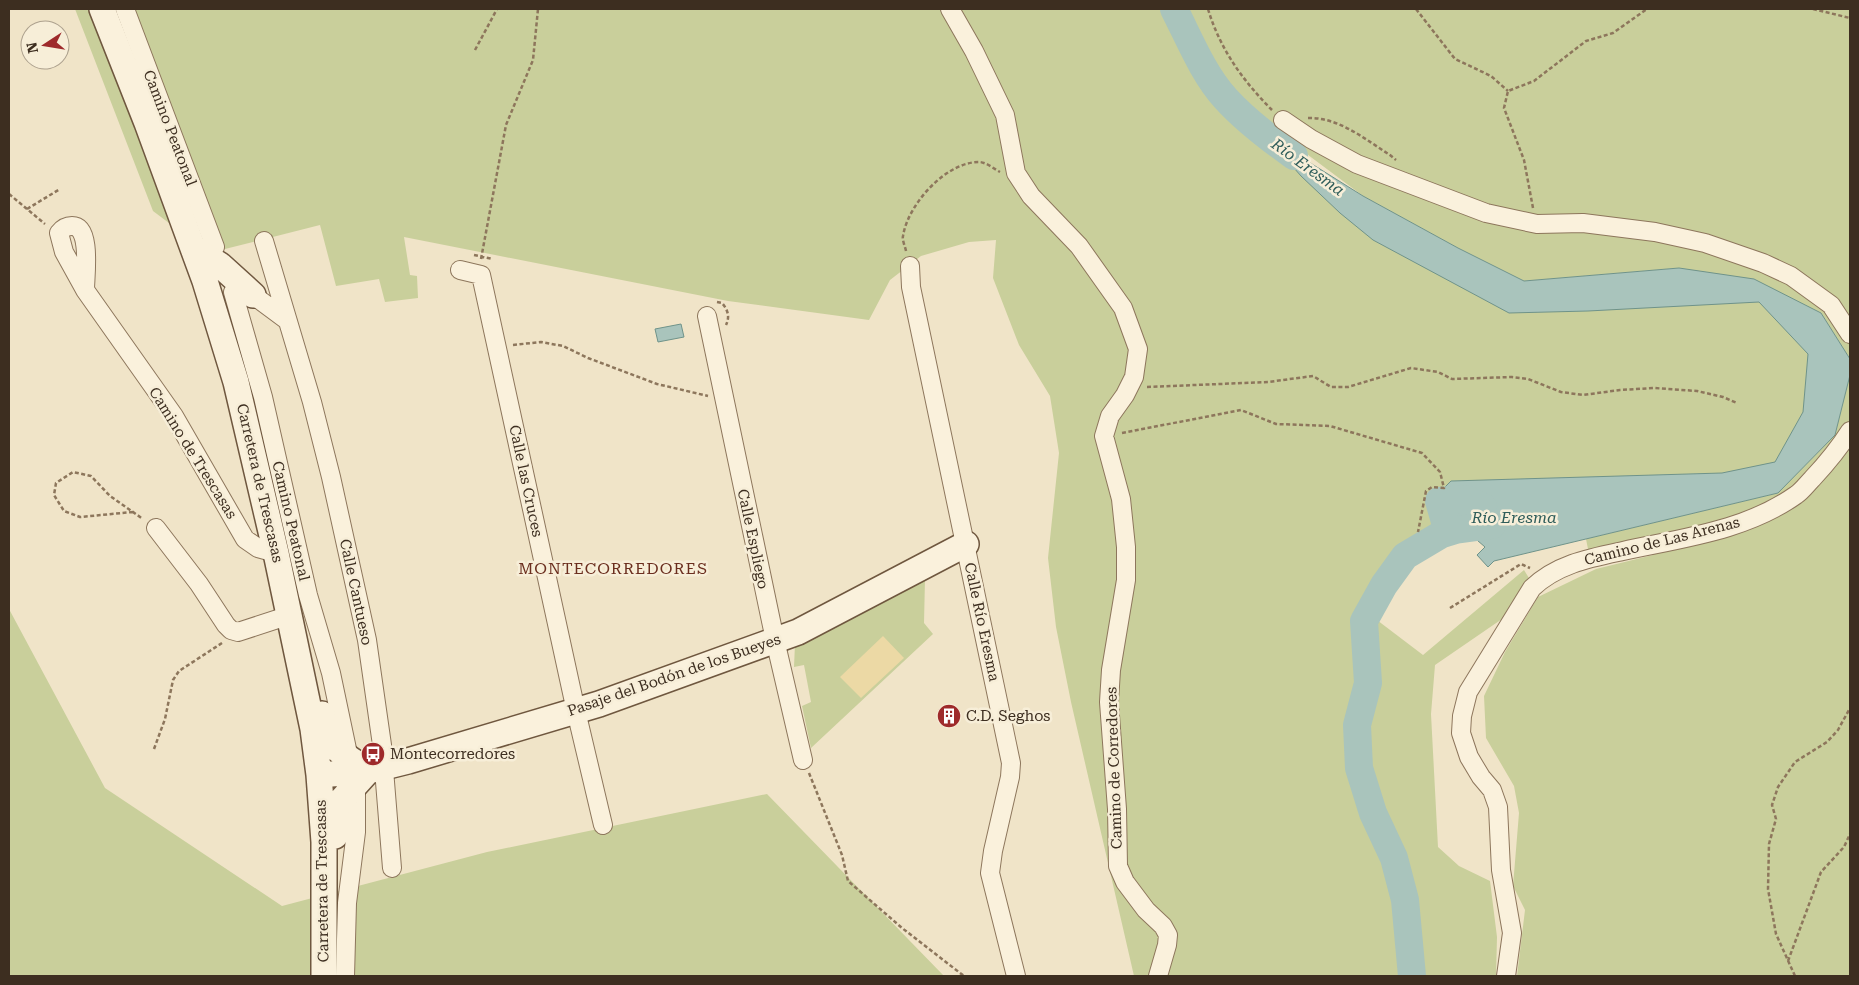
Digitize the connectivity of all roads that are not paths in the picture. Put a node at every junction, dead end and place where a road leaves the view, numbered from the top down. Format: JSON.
{"nodes":[{"id":1,"x":102,"y":9,"type":"edge"},
{"id":2,"x":125,"y":9,"type":"edge"},
{"id":3,"x":950,"y":9,"type":"edge"},
{"id":4,"x":1283,"y":120,"type":"road end"},
{"id":5,"x":264,"y":241,"type":"dead end"},
{"id":6,"x":204,"y":248,"type":"junction"},
{"id":7,"x":910,"y":266,"type":"road end"},
{"id":8,"x":460,"y":270,"type":"dead end"},
{"id":9,"x":205,"y":281,"type":"junction"},
{"id":10,"x":85,"y":290,"type":"junction"},
{"id":11,"x":243,"y":294,"type":"junction"},
{"id":12,"x":707,"y":316,"type":"dead end"},
{"id":13,"x":288,"y":321,"type":"junction"},
{"id":14,"x":1850,"y":334,"type":"edge"},
{"id":15,"x":1850,"y":431,"type":"edge"},
{"id":16,"x":156,"y":528,"type":"road end"},
{"id":17,"x":966,"y":544,"type":"junction"},
{"id":18,"x":276,"y":552,"type":"junction"},
{"id":19,"x":292,"y":621,"type":"junction"},
{"id":20,"x":775,"y":640,"type":"junction"},
{"id":21,"x":576,"y":710,"type":"junction"},
{"id":22,"x":347,"y":749,"type":"dead end"},
{"id":23,"x":803,"y":760,"type":"road end"},
{"id":24,"x":319,"y":775,"type":"junction"},
{"id":25,"x":369,"y":777,"type":"junction"},
{"id":26,"x":603,"y":825,"type":"dead end"},
{"id":27,"x":392,"y":868,"type":"dead end"},
{"id":28,"x":324,"y":894,"type":"junction"},
{"id":29,"x":324,"y":976,"type":"edge"},
{"id":30,"x":345,"y":976,"type":"edge"},
{"id":31,"x":1016,"y":976,"type":"edge"},
{"id":32,"x":1158,"y":976,"type":"edge"},
{"id":33,"x":1506,"y":976,"type":"edge"}],
"edges":[{"from":1,"to":6,"type":"street","name":"Carretera de Trescasas"},
{"from":2,"to":6,"type":"street","name":"Camino Peatonal"},
{"from":3,"to":32,"type":"street","name":"Camino de Corredores"},
{"from":4,"to":14,"type":"street"},
{"from":5,"to":13,"type":"street","name":"Calle Cantueso"},
{"from":6,"to":9,"type":"street","name":"Carretera de Trescasas"},
{"from":6,"to":11,"type":"street"},
{"from":7,"to":17,"type":"street","name":"Calle Río Eresma"},
{"from":8,"to":21,"type":"street","name":"Calle las Cruces"},
{"from":9,"to":11,"type":"street"},
{"from":9,"to":18,"type":"street","name":"Carretera de Trescasas"},
{"from":10,"to":10,"type":"street","name":"Camino de Trescasas"},
{"from":10,"to":18,"type":"street","name":"Camino de Trescasas"},
{"from":11,"to":13,"type":"street"},
{"from":11,"to":22,"type":"street","name":"Camino Peatonal"},
{"from":12,"to":20,"type":"street","name":"Calle Espliego"},
{"from":13,"to":25,"type":"street","name":"Calle Cantueso"},
{"from":15,"to":33,"type":"street","name":"Camino de Las Arenas"},
{"from":16,"to":19,"type":"street"},
{"from":17,"to":20,"type":"street","name":"Pasaje del Bodón de los Bueyes"},
{"from":17,"to":31,"type":"street","name":"Calle Río Eresma"},
{"from":18,"to":19,"type":"street","name":"Carretera de Trescasas"},
{"from":19,"to":24,"type":"street","name":"Carretera de Trescasas"},
{"from":19,"to":25,"type":"street"},
{"from":20,"to":21,"type":"street","name":"Pasaje del Bodón de los Bueyes"},
{"from":20,"to":23,"type":"street","name":"Calle Espliego"},
{"from":21,"to":25,"type":"street","name":"Pasaje del Bodón de los Bueyes"},
{"from":21,"to":26,"type":"street","name":"Calle las Cruces"},
{"from":24,"to":25,"type":"street","name":"Pasaje del Bodón de los Bueyes"},
{"from":24,"to":28,"type":"street","name":"Carretera de Trescasas"},
{"from":25,"to":27,"type":"street","name":"Calle Cantueso"},
{"from":25,"to":28,"type":"street"},
{"from":25,"to":30,"type":"street"},
{"from":28,"to":29,"type":"street","name":"Carretera de Trescasas"}]}
